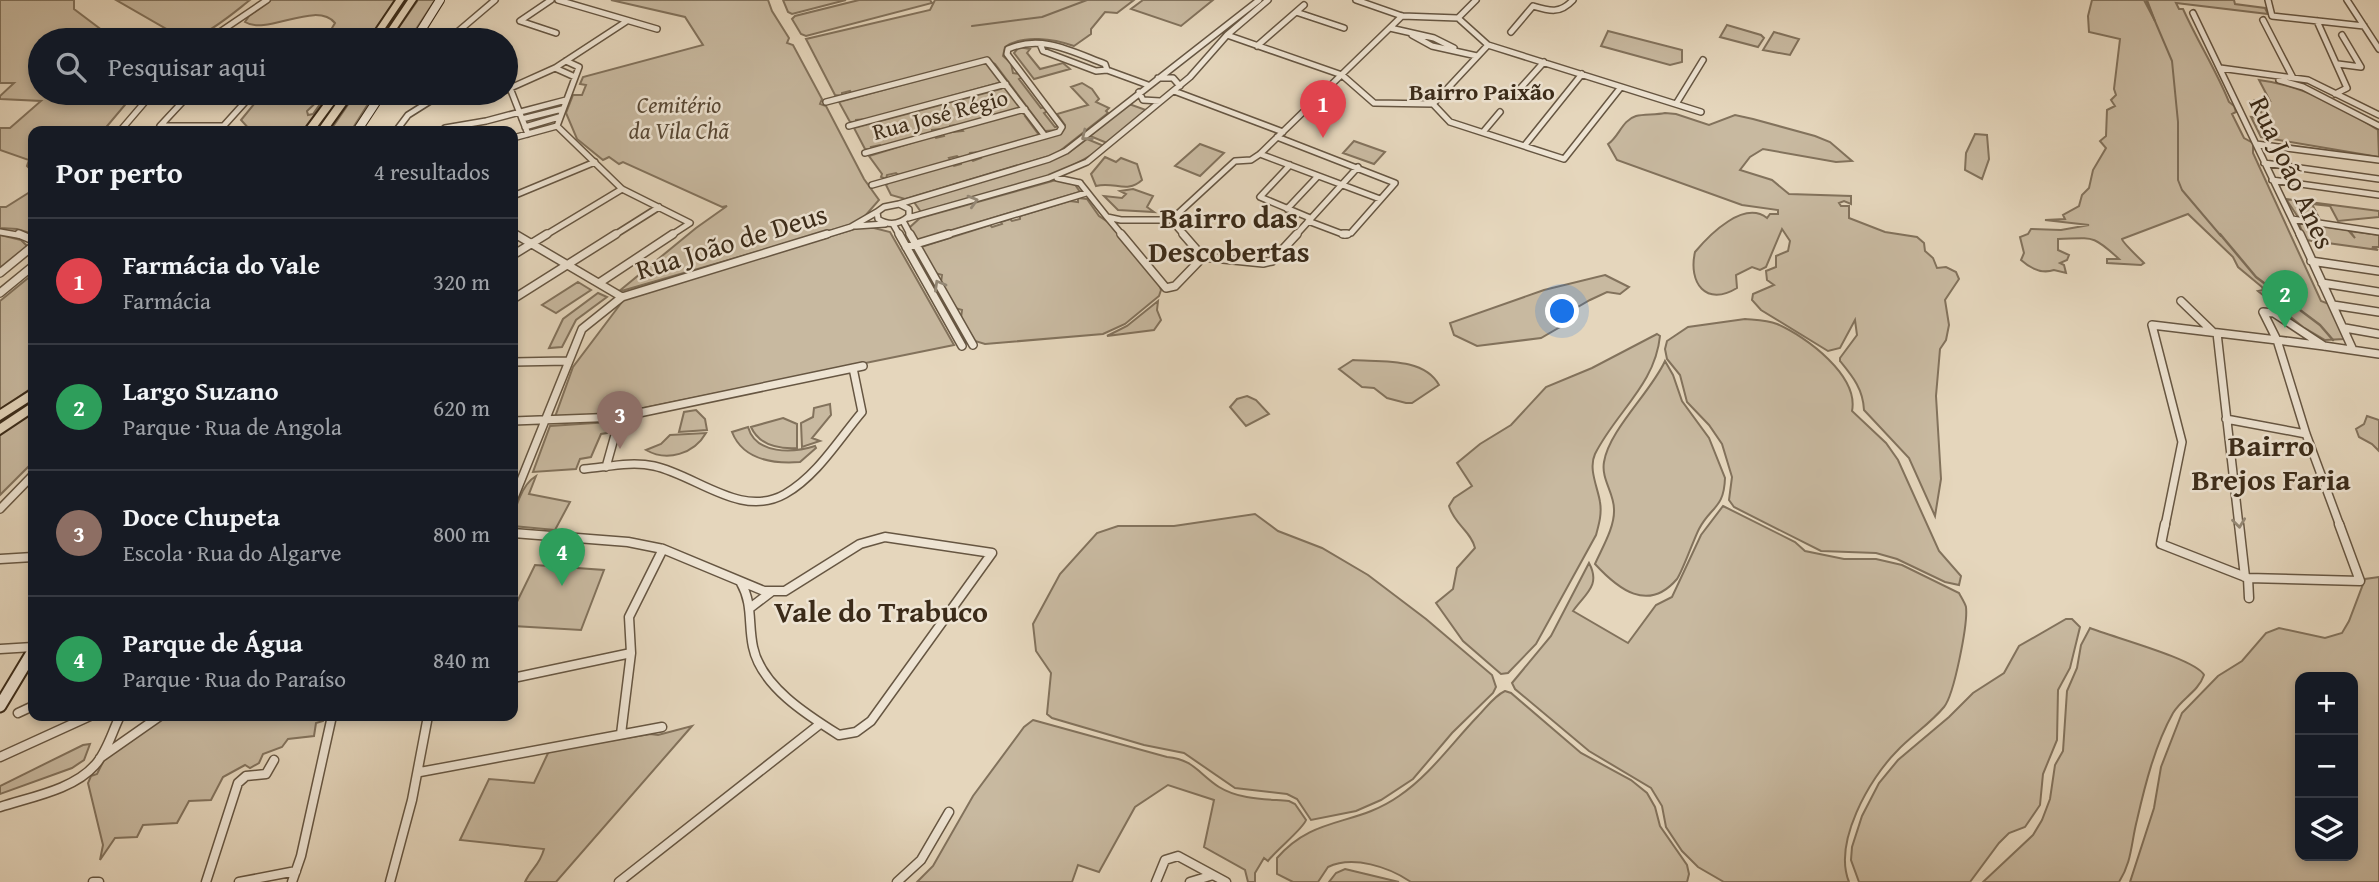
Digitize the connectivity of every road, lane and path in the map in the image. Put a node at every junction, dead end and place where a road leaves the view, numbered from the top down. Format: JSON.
{"nodes":[{"id":1,"x":259,"y":0,"type":"edge"},
{"id":2,"x":267,"y":0,"type":"edge"},
{"id":3,"x":400,"y":0,"type":"edge"},
{"id":4,"x":412,"y":0,"type":"edge"},
{"id":5,"x":440,"y":0,"type":"edge"},
{"id":6,"x":495,"y":0,"type":"edge"},
{"id":7,"x":551,"y":0,"type":"edge"},
{"id":8,"x":558,"y":0,"type":"edge"},
{"id":9,"x":1259,"y":0,"type":"edge"},
{"id":10,"x":1268,"y":0,"type":"edge"},
{"id":11,"x":1356,"y":0,"type":"edge"},
{"id":12,"x":1476,"y":0,"type":"edge"},
{"id":13,"x":1537,"y":0,"type":"edge"},
{"id":14,"x":1573,"y":0,"type":"edge"},
{"id":15,"x":2268,"y":0,"type":"edge"},
{"id":16,"x":2347,"y":0,"type":"edge"},
{"id":17,"x":1304,"y":5,"type":"dead end"},
{"id":18,"x":1533,"y":6,"type":"junction"},
{"id":19,"x":1296,"y":12,"type":"junction"},
{"id":20,"x":2193,"y":13,"type":"dead end"},
{"id":21,"x":1402,"y":16,"type":"junction"},
{"id":22,"x":1458,"y":18,"type":"junction"},
{"id":23,"x":239,"y":19,"type":"junction"},
{"id":24,"x":2263,"y":20,"type":"dead end"},
{"id":25,"x":627,"y":21,"type":"junction"},
{"id":26,"x":2317,"y":21,"type":"junction"},
{"id":27,"x":2364,"y":26,"type":"junction"},
{"id":28,"x":226,"y":28,"type":"edge"},
{"id":29,"x":381,"y":28,"type":"edge"},
{"id":30,"x":393,"y":28,"type":"edge"},
{"id":31,"x":422,"y":28,"type":"edge"},
{"id":32,"x":461,"y":28,"type":"edge"},
{"id":33,"x":1344,"y":28,"type":"dead end"},
{"id":34,"x":1390,"y":28,"type":"junction"},
{"id":35,"x":657,"y":29,"type":"dead end"},
{"id":36,"x":1511,"y":32,"type":"dead end"},
{"id":37,"x":556,"y":33,"type":"dead end"},
{"id":38,"x":1227,"y":35,"type":"junction"},
{"id":39,"x":2342,"y":35,"type":"dead end"},
{"id":40,"x":1488,"y":45,"type":"junction"},
{"id":41,"x":1257,"y":46,"type":"junction"},
{"id":42,"x":2379,"y":49,"type":"edge"},
{"id":43,"x":1477,"y":56,"type":"junction"},
{"id":44,"x":1703,"y":60,"type":"dead end"},
{"id":45,"x":566,"y":61,"type":"junction"},
{"id":46,"x":1544,"y":62,"type":"junction"},
{"id":47,"x":2338,"y":64,"type":"junction"},
{"id":48,"x":555,"y":68,"type":"junction"},
{"id":49,"x":2221,"y":70,"type":"junction"},
{"id":50,"x":1582,"y":74,"type":"junction"},
{"id":51,"x":1342,"y":75,"type":"junction"},
{"id":52,"x":575,"y":77,"type":"junction"},
{"id":53,"x":1157,"y":78,"type":"junction"},
{"id":54,"x":2291,"y":79,"type":"junction"},
{"id":55,"x":1006,"y":84,"type":"junction"},
{"id":56,"x":518,"y":85,"type":"edge"},
{"id":57,"x":1148,"y":85,"type":"junction"},
{"id":58,"x":1620,"y":87,"type":"junction"},
{"id":59,"x":1177,"y":88,"type":"junction"},
{"id":60,"x":1139,"y":92,"type":"junction"},
{"id":61,"x":1517,"y":92,"type":"dead end"},
{"id":62,"x":2337,"y":94,"type":"junction"},
{"id":63,"x":2326,"y":98,"type":"junction"},
{"id":64,"x":566,"y":100,"type":"junction"},
{"id":65,"x":1161,"y":101,"type":"junction"},
{"id":66,"x":826,"y":102,"type":"dead end"},
{"id":67,"x":1433,"y":104,"type":"junction"},
{"id":68,"x":1676,"y":104,"type":"junction"},
{"id":69,"x":142,"y":105,"type":"edge"},
{"id":70,"x":180,"y":105,"type":"edge"},
{"id":71,"x":243,"y":105,"type":"edge"},
{"id":72,"x":328,"y":105,"type":"edge"},
{"id":73,"x":340,"y":105,"type":"edge"},
{"id":74,"x":374,"y":105,"type":"edge"},
{"id":75,"x":424,"y":105,"type":"edge"},
{"id":76,"x":516,"y":105,"type":"edge"},
{"id":77,"x":562,"y":108,"type":"junction"},
{"id":78,"x":1025,"y":109,"type":"junction"},
{"id":79,"x":520,"y":112,"type":"junction"},
{"id":80,"x":1500,"y":112,"type":"dead end"},
{"id":81,"x":1701,"y":112,"type":"dead end"},
{"id":82,"x":2378,"y":116,"type":"edge"},
{"id":83,"x":559,"y":117,"type":"junction"},
{"id":84,"x":522,"y":119,"type":"junction"},
{"id":85,"x":124,"y":126,"type":"edge"},
{"id":86,"x":160,"y":126,"type":"edge"},
{"id":87,"x":224,"y":126,"type":"edge"},
{"id":88,"x":313,"y":126,"type":"edge"},
{"id":89,"x":326,"y":126,"type":"edge"},
{"id":90,"x":360,"y":126,"type":"edge"},
{"id":91,"x":400,"y":126,"type":"edge"},
{"id":92,"x":454,"y":126,"type":"edge"},
{"id":93,"x":557,"y":126,"type":"junction"},
{"id":94,"x":849,"y":126,"type":"dead end"},
{"id":95,"x":2379,"y":126,"type":"edge"},
{"id":96,"x":525,"y":127,"type":"junction"},
{"id":97,"x":1484,"y":131,"type":"junction"},
{"id":98,"x":527,"y":134,"type":"junction"},
{"id":99,"x":1280,"y":134,"type":"junction"},
{"id":100,"x":1045,"y":136,"type":"junction"},
{"id":101,"x":518,"y":137,"type":"edge"},
{"id":102,"x":2256,"y":144,"type":"junction"},
{"id":103,"x":1525,"y":145,"type":"junction"},
{"id":104,"x":865,"y":153,"type":"dead end"},
{"id":105,"x":1260,"y":153,"type":"junction"},
{"id":106,"x":2379,"y":160,"type":"edge"},
{"id":107,"x":595,"y":162,"type":"junction"},
{"id":108,"x":1087,"y":162,"type":"junction"},
{"id":109,"x":2264,"y":163,"type":"junction"},
{"id":110,"x":1290,"y":165,"type":"junction"},
{"id":111,"x":1358,"y":167,"type":"junction"},
{"id":112,"x":1318,"y":176,"type":"junction"},
{"id":113,"x":1049,"y":178,"type":"junction"},
{"id":114,"x":2379,"y":179,"type":"edge"},
{"id":115,"x":2272,"y":180,"type":"junction"},
{"id":116,"x":1080,"y":183,"type":"junction"},
{"id":117,"x":1342,"y":184,"type":"junction"},
{"id":118,"x":872,"y":185,"type":"dead end"},
{"id":119,"x":622,"y":189,"type":"junction"},
{"id":120,"x":1086,"y":193,"type":"junction"},
{"id":121,"x":518,"y":195,"type":"edge"},
{"id":122,"x":2379,"y":195,"type":"edge"},
{"id":123,"x":1380,"y":199,"type":"junction"},
{"id":124,"x":899,"y":204,"type":"junction"},
{"id":125,"x":659,"y":207,"type":"junction"},
{"id":126,"x":1286,"y":209,"type":"junction"},
{"id":127,"x":877,"y":212,"type":"junction"},
{"id":128,"x":1107,"y":217,"type":"junction"},
{"id":129,"x":2292,"y":219,"type":"junction"},
{"id":130,"x":905,"y":220,"type":"junction"},
{"id":131,"x":1171,"y":220,"type":"junction"},
{"id":132,"x":1309,"y":220,"type":"junction"},
{"id":133,"x":889,"y":224,"type":"junction"},
{"id":134,"x":851,"y":227,"type":"junction"},
{"id":135,"x":0,"y":232,"type":"edge"},
{"id":136,"x":2379,"y":232,"type":"edge"},
{"id":137,"x":518,"y":236,"type":"edge"},
{"id":138,"x":28,"y":238,"type":"edge"},
{"id":139,"x":531,"y":244,"type":"junction"},
{"id":140,"x":916,"y":244,"type":"junction"},
{"id":141,"x":906,"y":247,"type":"junction"},
{"id":142,"x":28,"y":250,"type":"edge"},
{"id":143,"x":518,"y":252,"type":"edge"},
{"id":144,"x":1203,"y":257,"type":"junction"},
{"id":145,"x":15,"y":261,"type":"junction"},
{"id":146,"x":2311,"y":261,"type":"junction"},
{"id":147,"x":28,"y":264,"type":"edge"},
{"id":148,"x":567,"y":265,"type":"junction"},
{"id":149,"x":28,"y":269,"type":"edge"},
{"id":150,"x":2379,"y":271,"type":"edge"},
{"id":151,"x":0,"y":273,"type":"edge"},
{"id":152,"x":599,"y":283,"type":"junction"},
{"id":153,"x":2322,"y":283,"type":"junction"},
{"id":154,"x":2379,"y":292,"type":"edge"},
{"id":155,"x":0,"y":293,"type":"edge"},
{"id":156,"x":518,"y":296,"type":"edge"},
{"id":157,"x":622,"y":297,"type":"junction"},
{"id":158,"x":2180,"y":301,"type":"dead end"},
{"id":159,"x":2333,"y":305,"type":"junction"},
{"id":160,"x":2379,"y":312,"type":"edge"},
{"id":161,"x":2345,"y":328,"type":"junction"},
{"id":162,"x":2215,"y":333,"type":"junction"},
{"id":163,"x":2379,"y":334,"type":"edge"},
{"id":164,"x":2277,"y":341,"type":"junction"},
{"id":165,"x":973,"y":345,"type":"dead end"},
{"id":166,"x":962,"y":346,"type":"dead end"},
{"id":167,"x":2325,"y":347,"type":"junction"},
{"id":168,"x":2353,"y":350,"type":"junction"},
{"id":169,"x":2379,"y":354,"type":"edge"},
{"id":170,"x":568,"y":361,"type":"junction"},
{"id":171,"x":518,"y":362,"type":"edge"},
{"id":172,"x":863,"y":366,"type":"dead end"},
{"id":173,"x":853,"y":368,"type":"junction"},
{"id":174,"x":28,"y":396,"type":"edge"},
{"id":175,"x":28,"y":410,"type":"edge"},
{"id":176,"x":0,"y":416,"type":"edge"},
{"id":177,"x":620,"y":417,"type":"junction"},
{"id":178,"x":548,"y":419,"type":"junction"},
{"id":179,"x":2227,"y":419,"type":"junction"},
{"id":180,"x":518,"y":421,"type":"edge"},
{"id":181,"x":0,"y":430,"type":"edge"},
{"id":182,"x":2305,"y":434,"type":"junction"},
{"id":183,"x":606,"y":467,"type":"junction"},
{"id":184,"x":584,"y":468,"type":"dead end"},
{"id":185,"x":28,"y":480,"type":"edge"},
{"id":186,"x":518,"y":484,"type":"edge"},
{"id":187,"x":522,"y":484,"type":"junction"},
{"id":188,"x":518,"y":491,"type":"edge"},
{"id":189,"x":0,"y":509,"type":"edge"},
{"id":190,"x":518,"y":533,"type":"edge"},
{"id":191,"x":663,"y":549,"type":"junction"},
{"id":192,"x":28,"y":557,"type":"edge"},
{"id":193,"x":0,"y":559,"type":"edge"},
{"id":194,"x":2246,"y":577,"type":"junction"},
{"id":195,"x":741,"y":583,"type":"junction"},
{"id":196,"x":771,"y":591,"type":"junction"},
{"id":197,"x":2249,"y":598,"type":"dead end"},
{"id":198,"x":750,"y":608,"type":"junction"},
{"id":199,"x":0,"y":649,"type":"edge"},
{"id":200,"x":28,"y":649,"type":"edge"},
{"id":201,"x":631,"y":653,"type":"junction"},
{"id":202,"x":28,"y":658,"type":"edge"},
{"id":203,"x":518,"y":677,"type":"edge"},
{"id":204,"x":0,"y":706,"type":"edge"},
{"id":205,"x":28,"y":708,"type":"edge"},
{"id":206,"x":18,"y":713,"type":"dead end"},
{"id":207,"x":79,"y":721,"type":"edge"},
{"id":208,"x":118,"y":721,"type":"edge"},
{"id":209,"x":154,"y":721,"type":"edge"},
{"id":210,"x":331,"y":721,"type":"edge"},
{"id":211,"x":427,"y":721,"type":"edge"},
{"id":212,"x":820,"y":724,"type":"junction"},
{"id":213,"x":662,"y":727,"type":"dead end"},
{"id":214,"x":621,"y":734,"type":"junction"},
{"id":215,"x":0,"y":757,"type":"edge"},
{"id":216,"x":100,"y":758,"type":"junction"},
{"id":217,"x":274,"y":760,"type":"dead end"},
{"id":218,"x":420,"y":772,"type":"junction"},
{"id":219,"x":0,"y":807,"type":"edge"},
{"id":220,"x":949,"y":813,"type":"dead end"},
{"id":221,"x":296,"y":872,"type":"junction"},
{"id":222,"x":1213,"y":875,"type":"junction"},
{"id":223,"x":93,"y":882,"type":"edge"},
{"id":224,"x":99,"y":882,"type":"edge"},
{"id":225,"x":206,"y":882,"type":"edge"},
{"id":226,"x":239,"y":882,"type":"edge"},
{"id":227,"x":292,"y":882,"type":"edge"},
{"id":228,"x":390,"y":882,"type":"edge"},
{"id":229,"x":619,"y":882,"type":"edge"},
{"id":230,"x":897,"y":882,"type":"edge"},
{"id":231,"x":1156,"y":882,"type":"edge"},
{"id":232,"x":1190,"y":882,"type":"edge"},
{"id":233,"x":1226,"y":882,"type":"edge"}],
"edges":[{"from":1,"to":23,"type":"street"},
{"from":2,"to":23,"type":"street"},
{"from":3,"to":29,"type":"highway"},
{"from":4,"to":30,"type":"highway"},
{"from":5,"to":31,"type":"main road"},
{"from":6,"to":32,"type":"street"},
{"from":7,"to":37,"type":"street"},
{"from":8,"to":25,"type":"street"},
{"from":9,"to":53,"type":"street","name":"Rua João de Deus"},
{"from":10,"to":38,"type":"street","name":"Rua João de Deus"},
{"from":11,"to":21,"type":"street"},
{"from":12,"to":22,"type":"street"},
{"from":13,"to":18,"type":"street"},
{"from":14,"to":18,"type":"street"},
{"from":15,"to":26,"type":"street"},
{"from":16,"to":27,"type":"street"},
{"from":17,"to":19,"type":"street"},
{"from":18,"to":36,"type":"street"},
{"from":19,"to":33,"type":"street"},
{"from":19,"to":41,"type":"street"},
{"from":20,"to":49,"type":"street","name":"Rua João Anes"},
{"from":21,"to":22,"type":"street"},
{"from":21,"to":34,"type":"street"},
{"from":22,"to":40,"type":"street"},
{"from":23,"to":28,"type":"street"},
{"from":24,"to":54,"type":"street"},
{"from":25,"to":35,"type":"street"},
{"from":25,"to":45,"type":"street"},
{"from":26,"to":27,"type":"street"},
{"from":26,"to":47,"type":"street"},
{"from":27,"to":42,"type":"street"},
{"from":34,"to":43,"type":"street"},
{"from":34,"to":51,"type":"street"},
{"from":38,"to":41,"type":"street"},
{"from":38,"to":59,"type":"street","name":"Rua João de Deus"},
{"from":39,"to":47,"type":"street"},
{"from":40,"to":43,"type":"street"},
{"from":40,"to":46,"type":"street"},
{"from":41,"to":51,"type":"street"},
{"from":43,"to":67,"type":"street"},
{"from":44,"to":68,"type":"street"},
{"from":45,"to":48,"type":"street"},
{"from":45,"to":52,"type":"street"},
{"from":46,"to":50,"type":"street"},
{"from":46,"to":61,"type":"street"},
{"from":47,"to":62,"type":"street"},
{"from":48,"to":52,"type":"street"},
{"from":48,"to":56,"type":"street"},
{"from":49,"to":54,"type":"street"},
{"from":49,"to":102,"type":"street","name":"Rua João Anes"},
{"from":50,"to":58,"type":"street"},
{"from":50,"to":103,"type":"street"},
{"from":51,"to":67,"type":"street"},
{"from":51,"to":99,"type":"street"},
{"from":52,"to":64,"type":"street"},
{"from":53,"to":57,"type":"street","name":"Rua João de Deus"},
{"from":53,"to":59,"type":"street"},
{"from":54,"to":62,"type":"street"},
{"from":54,"to":63,"type":"street"},
{"from":55,"to":66,"type":"street"},
{"from":55,"to":78,"type":"street"},
{"from":55,"to":94,"type":"street"},
{"from":57,"to":60,"type":"street","name":"Rua João de Deus"},
{"from":57,"to":100,"type":"street"},
{"from":58,"to":68,"type":"street"},
{"from":58,"to":103,"type":"street"},
{"from":59,"to":65,"type":"street","name":"Rua João de Deus"},
{"from":59,"to":99,"type":"street"},
{"from":60,"to":65,"type":"street"},
{"from":60,"to":124,"type":"street","name":"Rua João de Deus","one_way":true},
{"from":62,"to":63,"type":"street"},
{"from":62,"to":82,"type":"street"},
{"from":63,"to":95,"type":"street"},
{"from":64,"to":77,"type":"street"},
{"from":64,"to":79,"type":"street"},
{"from":65,"to":108,"type":"street","name":"Rua João de Deus"},
{"from":67,"to":97,"type":"street"},
{"from":68,"to":81,"type":"street"},
{"from":69,"to":85,"type":"street"},
{"from":70,"to":86,"type":"street"},
{"from":71,"to":87,"type":"street"},
{"from":72,"to":88,"type":"highway"},
{"from":73,"to":89,"type":"highway"},
{"from":74,"to":90,"type":"main road"},
{"from":75,"to":91,"type":"street"},
{"from":76,"to":79,"type":"street"},
{"from":77,"to":83,"type":"street"},
{"from":77,"to":84,"type":"street"},
{"from":78,"to":100,"type":"street"},
{"from":78,"to":104,"type":"street","name":"Rua José Régio"},
{"from":79,"to":84,"type":"street"},
{"from":79,"to":92,"type":"street"},
{"from":80,"to":97,"type":"street"},
{"from":83,"to":93,"type":"street"},
{"from":83,"to":96,"type":"street"},
{"from":84,"to":96,"type":"street"},
{"from":93,"to":98,"type":"street"},
{"from":93,"to":107,"type":"street"},
{"from":96,"to":98,"type":"street"},
{"from":97,"to":103,"type":"street"},
{"from":98,"to":101,"type":"street"},
{"from":99,"to":105,"type":"street"},
{"from":99,"to":111,"type":"street"},
{"from":100,"to":118,"type":"street"},
{"from":102,"to":106,"type":"street"},
{"from":102,"to":109,"type":"street","name":"Rua João Anes"},
{"from":105,"to":110,"type":"street"},
{"from":105,"to":131,"type":"street"},
{"from":107,"to":119,"type":"street"},
{"from":107,"to":121,"type":"street"},
{"from":108,"to":113,"type":"street","name":"Rua João de Deus"},
{"from":108,"to":116,"type":"street"},
{"from":109,"to":114,"type":"street"},
{"from":109,"to":115,"type":"street","name":"Rua João Anes"},
{"from":110,"to":112,"type":"street"},
{"from":110,"to":126,"type":"street"},
{"from":111,"to":117,"type":"street"},
{"from":111,"to":123,"type":"street"},
{"from":112,"to":117,"type":"street"},
{"from":112,"to":126,"type":"street"},
{"from":113,"to":116,"type":"street"},
{"from":130,"to":113,"type":"street","name":"Rua João de Deus","one_way":true},
{"from":115,"to":122,"type":"street"},
{"from":115,"to":129,"type":"street","name":"Rua João Anes"},
{"from":116,"to":120,"type":"street"},
{"from":117,"to":123,"type":"street"},
{"from":117,"to":132,"type":"street"},
{"from":119,"to":125,"type":"street"},
{"from":119,"to":139,"type":"street"},
{"from":120,"to":128,"type":"street"},
{"from":120,"to":140,"type":"street"},
{"from":123,"to":132,"type":"street"},
{"from":124,"to":127,"type":"street","name":"Rua João de Deus"},
{"from":124,"to":130,"type":"street"},
{"from":125,"to":148,"type":"street"},
{"from":125,"to":152,"type":"street"},
{"from":126,"to":132,"type":"street"},
{"from":127,"to":133,"type":"street"},
{"from":127,"to":134,"type":"street","name":"Rua João de Deus"},
{"from":128,"to":131,"type":"street"},
{"from":128,"to":144,"type":"street"},
{"from":129,"to":136,"type":"street"},
{"from":129,"to":146,"type":"street","name":"Rua João Anes"},
{"from":130,"to":133,"type":"street","name":"Rua João de Deus"},
{"from":130,"to":140,"type":"street"},
{"from":131,"to":144,"type":"street"},
{"from":132,"to":144,"type":"street"},
{"from":133,"to":134,"type":"street","name":"Rua João de Deus"},
{"from":133,"to":141,"type":"street"},
{"from":134,"to":157,"type":"street","name":"Rua João de Deus"},
{"from":135,"to":138,"type":"street"},
{"from":137,"to":139,"type":"street"},
{"from":139,"to":143,"type":"street"},
{"from":139,"to":148,"type":"street"},
{"from":140,"to":141,"type":"street"},
{"from":165,"to":140,"type":"street","one_way":true},
{"from":141,"to":166,"type":"street"},
{"from":142,"to":145,"type":"street"},
{"from":145,"to":147,"type":"street"},
{"from":145,"to":151,"type":"street"},
{"from":146,"to":150,"type":"street"},
{"from":146,"to":153,"type":"street","name":"Rua João Anes"},
{"from":148,"to":152,"type":"street"},
{"from":148,"to":156,"type":"street"},
{"from":149,"to":155,"type":"street"},
{"from":152,"to":157,"type":"street"},
{"from":153,"to":154,"type":"street"},
{"from":153,"to":159,"type":"street","name":"Rua João Anes"},
{"from":157,"to":170,"type":"street","name":"Rua João de Deus"},
{"from":158,"to":162,"type":"street"},
{"from":159,"to":160,"type":"street"},
{"from":159,"to":161,"type":"street","name":"Rua João Anes"},
{"from":161,"to":163,"type":"street"},
{"from":161,"to":168,"type":"street","name":"Rua João Anes"},
{"from":162,"to":164,"type":"street"},
{"from":162,"to":179,"type":"street"},
{"from":162,"to":194,"type":"street"},
{"from":164,"to":167,"type":"street"},
{"from":164,"to":167,"type":"street"},
{"from":164,"to":182,"type":"street"},
{"from":167,"to":168,"type":"street"},
{"from":168,"to":169,"type":"street"},
{"from":170,"to":171,"type":"street"},
{"from":170,"to":178,"type":"street","name":"Rua João de Deus"},
{"from":172,"to":173,"type":"street"},
{"from":173,"to":177,"type":"street"},
{"from":173,"to":183,"type":"street"},
{"from":174,"to":176,"type":"highway"},
{"from":175,"to":181,"type":"highway"},
{"from":177,"to":178,"type":"street"},
{"from":177,"to":183,"type":"street"},
{"from":178,"to":180,"type":"street"},
{"from":178,"to":187,"type":"street","name":"Rua João de Deus"},
{"from":179,"to":182,"type":"street"},
{"from":179,"to":194,"type":"street","one_way":true},
{"from":182,"to":194,"type":"street"},
{"from":183,"to":184,"type":"street"},
{"from":185,"to":189,"type":"street"},
{"from":186,"to":187,"type":"street"},
{"from":187,"to":188,"type":"street","name":"Rua João de Deus"},
{"from":190,"to":191,"type":"street"},
{"from":191,"to":195,"type":"street"},
{"from":191,"to":201,"type":"street"},
{"from":192,"to":193,"type":"street"},
{"from":194,"to":197,"type":"street"},
{"from":195,"to":196,"type":"street"},
{"from":195,"to":198,"type":"street"},
{"from":196,"to":198,"type":"street"},
{"from":196,"to":212,"type":"street"},
{"from":198,"to":212,"type":"street"},
{"from":199,"to":200,"type":"street"},
{"from":201,"to":203,"type":"street"},
{"from":201,"to":214,"type":"street"},
{"from":202,"to":204,"type":"main road"},
{"from":205,"to":206,"type":"street"},
{"from":207,"to":215,"type":"street"},
{"from":208,"to":216,"type":"street"},
{"from":209,"to":216,"type":"street"},
{"from":210,"to":221,"type":"street"},
{"from":211,"to":218,"type":"street"},
{"from":212,"to":229,"type":"street"},
{"from":213,"to":214,"type":"street"},
{"from":214,"to":218,"type":"street"},
{"from":216,"to":219,"type":"street"},
{"from":217,"to":225,"type":"street"},
{"from":218,"to":228,"type":"street"},
{"from":220,"to":230,"type":"street"},
{"from":221,"to":226,"type":"street"},
{"from":221,"to":227,"type":"street"},
{"from":222,"to":231,"type":"street"},
{"from":222,"to":232,"type":"street"},
{"from":222,"to":233,"type":"street"},
{"from":223,"to":224,"type":"street"}]}
